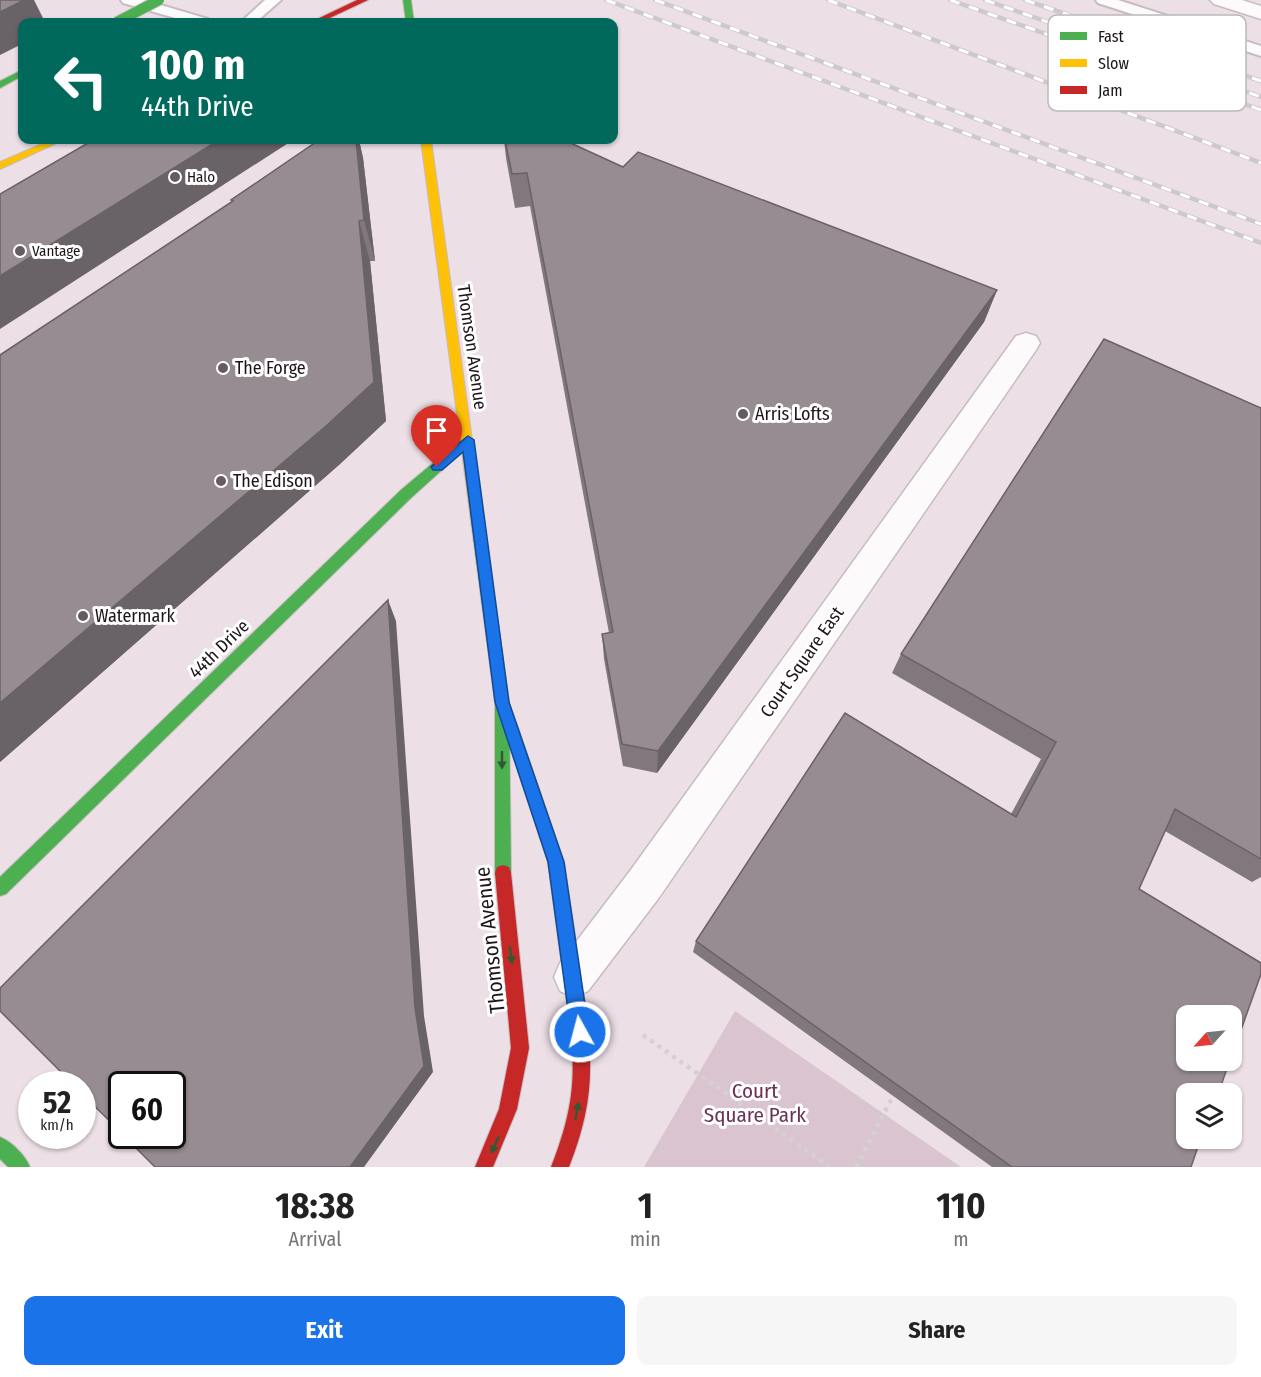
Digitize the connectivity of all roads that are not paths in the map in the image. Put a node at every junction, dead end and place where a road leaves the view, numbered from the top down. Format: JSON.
{"nodes":[{"id":1,"x":159,"y":0,"type":"edge"},
{"id":2,"x":273,"y":0,"type":"edge"},
{"id":3,"x":364,"y":0,"type":"edge"},
{"id":4,"x":406,"y":0,"type":"edge"},
{"id":5,"x":1103,"y":0,"type":"edge"},
{"id":6,"x":1221,"y":0,"type":"edge"},
{"id":7,"x":1261,"y":13,"type":"edge"},
{"id":8,"x":121,"y":15,"type":"edge"},
{"id":9,"x":1149,"y":15,"type":"edge"},
{"id":10,"x":156,"y":18,"type":"edge"},
{"id":11,"x":253,"y":18,"type":"edge"},
{"id":12,"x":324,"y":18,"type":"edge"},
{"id":13,"x":409,"y":18,"type":"edge"},
{"id":14,"x":1246,"y":46,"type":"edge"},
{"id":15,"x":1261,"y":51,"type":"edge"},
{"id":16,"x":18,"y":73,"type":"edge"},
{"id":17,"x":0,"y":83,"type":"edge"},
{"id":18,"x":49,"y":144,"type":"edge"},
{"id":19,"x":427,"y":144,"type":"edge"},
{"id":20,"x":0,"y":166,"type":"edge"},
{"id":21,"x":1026,"y":343,"type":"dead end"},
{"id":22,"x":468,"y":440,"type":"junction"},
{"id":23,"x":502,"y":702,"type":"junction"},
{"id":24,"x":0,"y":888,"type":"edge"},
{"id":25,"x":574,"y":977,"type":"junction"},
{"id":26,"x":0,"y":1146,"type":"edge"},
{"id":27,"x":21,"y":1167,"type":"edge"},
{"id":28,"x":484,"y":1167,"type":"edge"},
{"id":29,"x":560,"y":1167,"type":"edge"}],
"edges":[{"from":1,"to":8,"type":"main road","bridge":true},
{"from":2,"to":11,"type":"lane"},
{"from":3,"to":12,"type":"main road"},
{"from":4,"to":13,"type":"main road"},
{"from":5,"to":9,"type":"lane"},
{"from":6,"to":7,"type":"street"},
{"from":8,"to":10,"type":"lane"},
{"from":14,"to":15,"type":"lane"},
{"from":16,"to":17,"type":"street"},
{"from":18,"to":20,"type":"main road"},
{"from":19,"to":22,"type":"main road","name":"Thomson Avenue"},
{"from":21,"to":25,"type":"street","name":"Court Square East"},
{"from":22,"to":23,"type":"main road","name":"Thomson Avenue"},
{"from":22,"to":24,"type":"main road","name":"44th Drive"},
{"from":23,"to":25,"type":"main road","name":"Thomson Avenue"},
{"from":23,"to":28,"type":"main road","name":"Thomson Avenue","one_way":true},
{"from":29,"to":25,"type":"main road","name":"Thomson Avenue","one_way":true},
{"from":26,"to":27,"type":"main road"}]}
